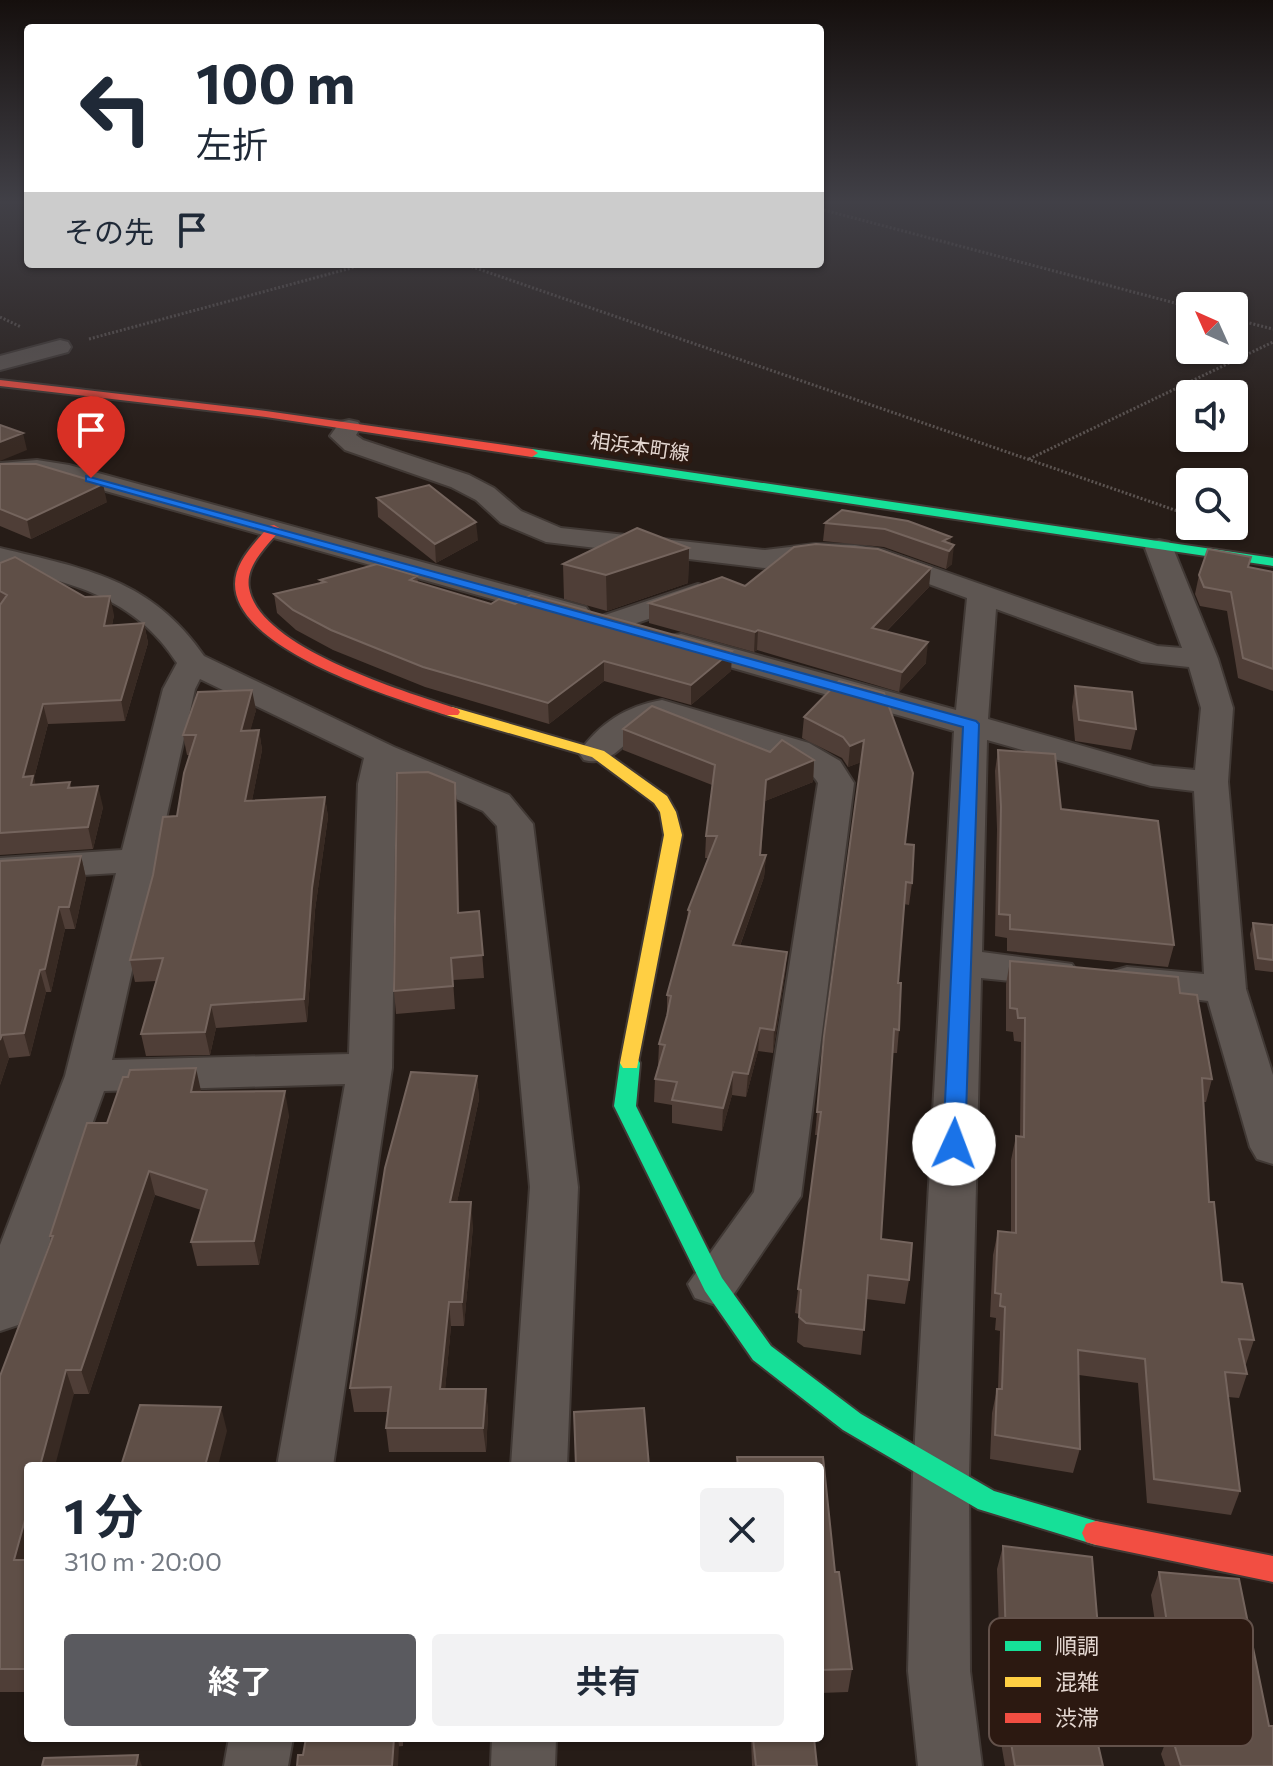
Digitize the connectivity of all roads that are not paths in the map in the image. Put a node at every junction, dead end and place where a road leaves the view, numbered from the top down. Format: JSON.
{"nodes":[{"id":1,"x":60,"y":347,"type":"road end"},
{"id":2,"x":0,"y":363,"type":"edge"},
{"id":3,"x":0,"y":383,"type":"edge"},
{"id":4,"x":349,"y":427,"type":"junction"},
{"id":5,"x":0,"y":471,"type":"edge"},
{"id":6,"x":274,"y":529,"type":"junction"},
{"id":7,"x":1159,"y":548,"type":"junction"},
{"id":8,"x":0,"y":556,"type":"edge"},
{"id":9,"x":765,"y":559,"type":"junction"},
{"id":10,"x":1273,"y":562,"type":"edge"},
{"id":11,"x":982,"y":594,"type":"junction"},
{"id":12,"x":610,"y":623,"type":"junction"},
{"id":13,"x":1202,"y":659,"type":"junction"},
{"id":14,"x":193,"y":663,"type":"junction"},
{"id":15,"x":971,"y":724,"type":"junction"},
{"id":16,"x":596,"y":753,"type":"junction"},
{"id":17,"x":382,"y":754,"type":"junction"},
{"id":18,"x":1211,"y":782,"type":"junction"},
{"id":19,"x":140,"y":860,"type":"junction"},
{"id":20,"x":0,"y":869,"type":"edge"},
{"id":21,"x":962,"y":963,"type":"junction"},
{"id":22,"x":1225,"y":989,"type":"junction"},
{"id":23,"x":370,"y":1068,"type":"junction"},
{"id":24,"x":87,"y":1076,"type":"junction"},
{"id":25,"x":1273,"y":1147,"type":"edge"},
{"id":26,"x":713,"y":1284,"type":"junction"},
{"id":27,"x":0,"y":1311,"type":"edge"},
{"id":28,"x":306,"y":1462,"type":"edge"},
{"id":29,"x":539,"y":1462,"type":"edge"},
{"id":30,"x":941,"y":1475,"type":"junction"},
{"id":31,"x":1273,"y":1569,"type":"edge"},
{"id":32,"x":260,"y":1742,"type":"edge"},
{"id":33,"x":524,"y":1742,"type":"edge"},
{"id":34,"x":256,"y":1766,"type":"edge"},
{"id":35,"x":523,"y":1766,"type":"edge"},
{"id":36,"x":950,"y":1766,"type":"edge"}],
"edges":[{"from":1,"to":2,"type":"street"},
{"from":3,"to":4,"type":"street","name":"相浜本町線"},
{"from":4,"to":7,"type":"street","name":"相浜本町線"},
{"from":4,"to":9,"type":"street"},
{"from":5,"to":6,"type":"street"},
{"from":6,"to":12,"type":"street"},
{"from":6,"to":16,"type":"street"},
{"from":7,"to":10,"type":"street","name":"相浜本町線"},
{"from":7,"to":13,"type":"street"},
{"from":8,"to":14,"type":"street"},
{"from":9,"to":11,"type":"street"},
{"from":9,"to":12,"type":"street"},
{"from":11,"to":13,"type":"street"},
{"from":11,"to":15,"type":"street"},
{"from":12,"to":15,"type":"street"},
{"from":13,"to":18,"type":"street"},
{"from":14,"to":17,"type":"street"},
{"from":14,"to":19,"type":"street"},
{"from":15,"to":18,"type":"street"},
{"from":15,"to":21,"type":"street"},
{"from":16,"to":26,"type":"street"},
{"from":16,"to":26,"type":"street"},
{"from":17,"to":23,"type":"street"},
{"from":17,"to":29,"type":"street"},
{"from":18,"to":22,"type":"street"},
{"from":19,"to":20,"type":"street"},
{"from":19,"to":24,"type":"street"},
{"from":21,"to":22,"type":"street"},
{"from":21,"to":30,"type":"street"},
{"from":22,"to":25,"type":"street"},
{"from":23,"to":24,"type":"street"},
{"from":23,"to":28,"type":"street"},
{"from":24,"to":27,"type":"street"},
{"from":26,"to":30,"type":"street"},
{"from":30,"to":31,"type":"street"},
{"from":30,"to":36,"type":"street"},
{"from":32,"to":34,"type":"street"},
{"from":33,"to":35,"type":"street"}]}
